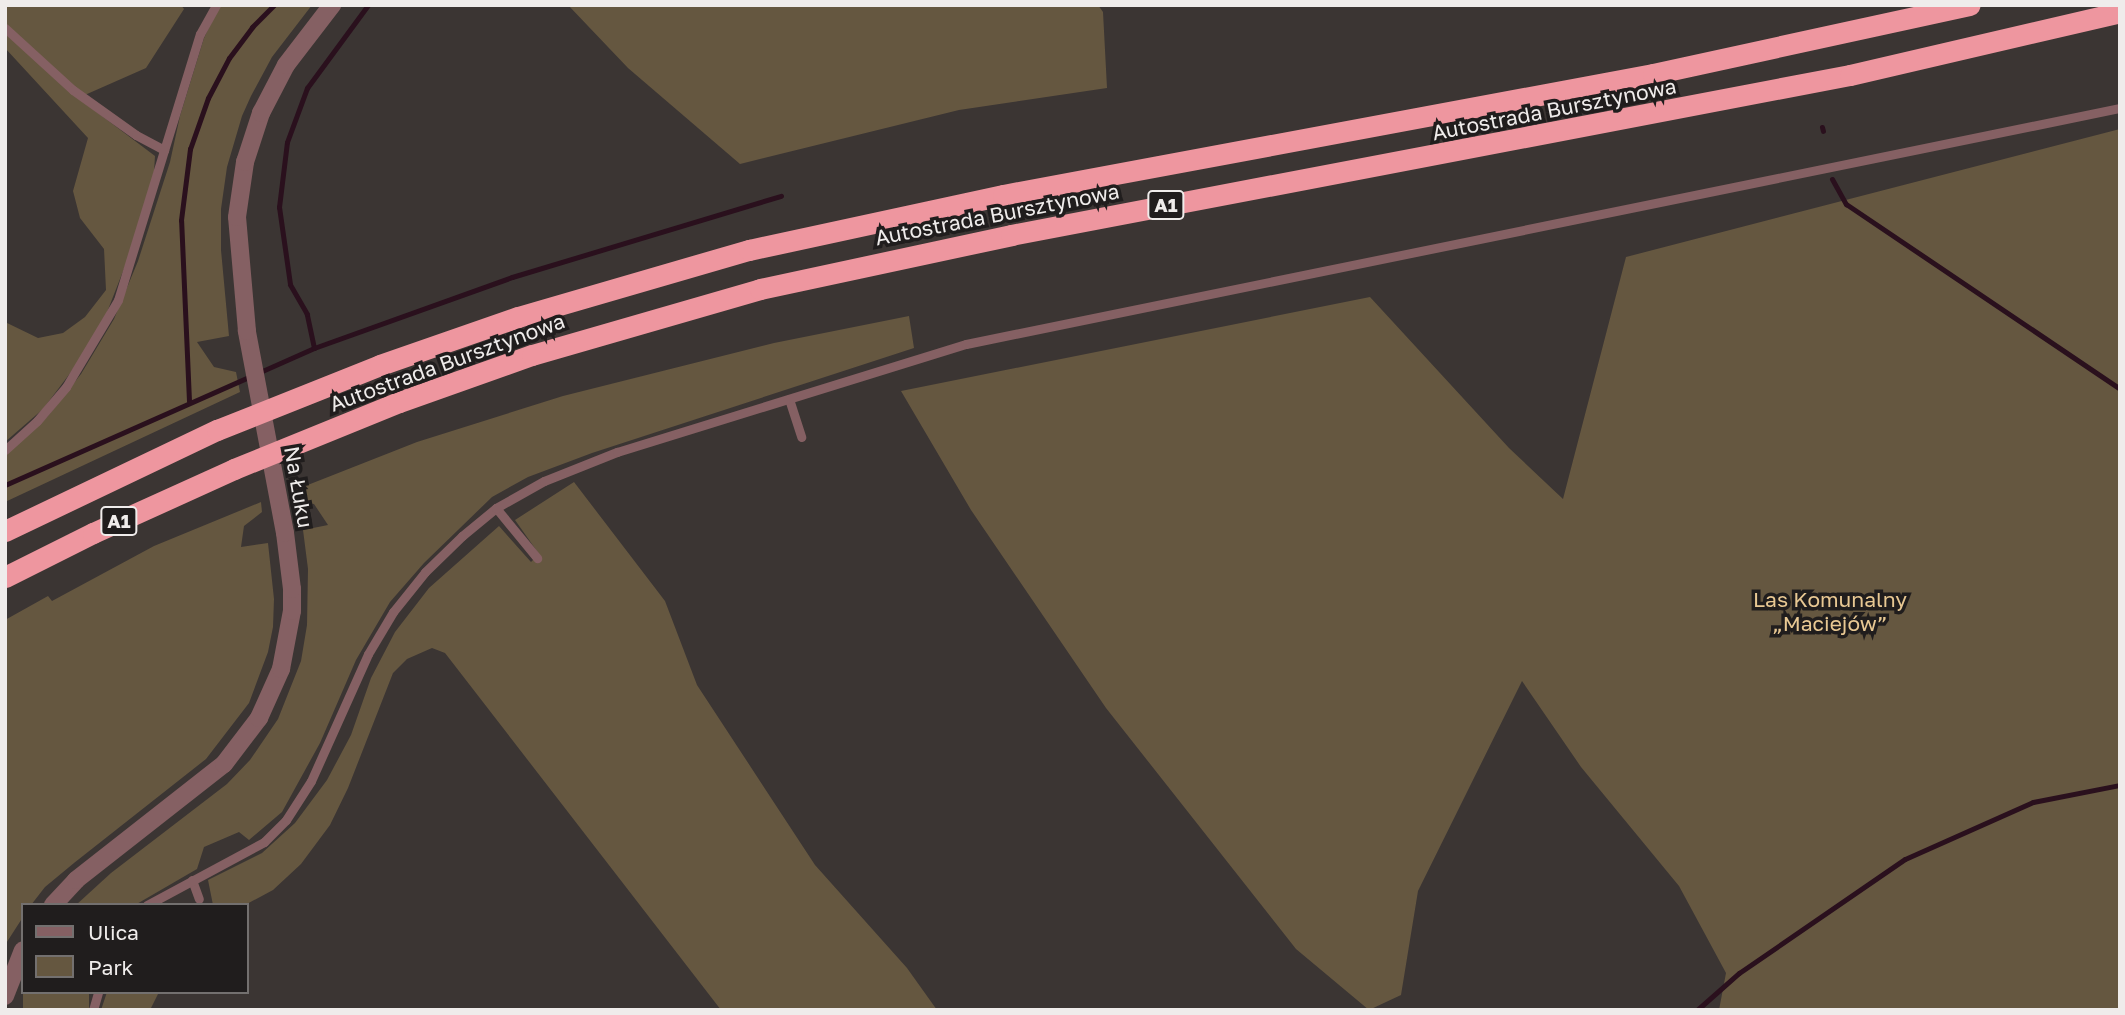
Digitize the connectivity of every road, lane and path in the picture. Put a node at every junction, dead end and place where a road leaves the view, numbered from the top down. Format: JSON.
{"nodes":[{"id":1,"x":216,"y":5,"type":"edge"},
{"id":2,"x":332,"y":5,"type":"edge"},
{"id":3,"x":1970,"y":5,"type":"edge"},
{"id":4,"x":2119,"y":12,"type":"edge"},
{"id":5,"x":5,"y":27,"type":"edge"},
{"id":6,"x":2120,"y":108,"type":"edge"},
{"id":7,"x":164,"y":150,"type":"junction"},
{"id":8,"x":789,"y":399,"type":"junction"},
{"id":9,"x":801,"y":437,"type":"dead end"},
{"id":10,"x":5,"y":450,"type":"edge"},
{"id":11,"x":496,"y":508,"type":"junction"},
{"id":12,"x":5,"y":531,"type":"edge"},
{"id":13,"x":537,"y":558,"type":"dead end"},
{"id":14,"x":5,"y":577,"type":"edge"},
{"id":15,"x":192,"y":880,"type":"junction"},
{"id":16,"x":199,"y":900,"type":"dead end"},
{"id":17,"x":55,"y":903,"type":"edge"},
{"id":18,"x":151,"y":903,"type":"edge"},
{"id":19,"x":21,"y":955,"type":"edge"},
{"id":20,"x":5,"y":996,"type":"edge"}],
"edges":[{"from":1,"to":7,"type":"lane"},
{"from":2,"to":17,"type":"street","name":"Na Łuku"},
{"from":3,"to":12,"type":"highway","name":"Autostrada Bursztynowa","number":"A1"},
{"from":4,"to":14,"type":"highway","name":"Autostrada Bursztynowa","number":"A1"},
{"from":5,"to":7,"type":"lane"},
{"from":6,"to":8,"type":"lane"},
{"from":7,"to":10,"type":"lane"},
{"from":8,"to":9,"type":"lane"},
{"from":8,"to":11,"type":"lane"},
{"from":11,"to":13,"type":"lane"},
{"from":11,"to":15,"type":"lane"},
{"from":15,"to":16,"type":"lane"},
{"from":15,"to":18,"type":"lane"},
{"from":19,"to":20,"type":"street"}]}
